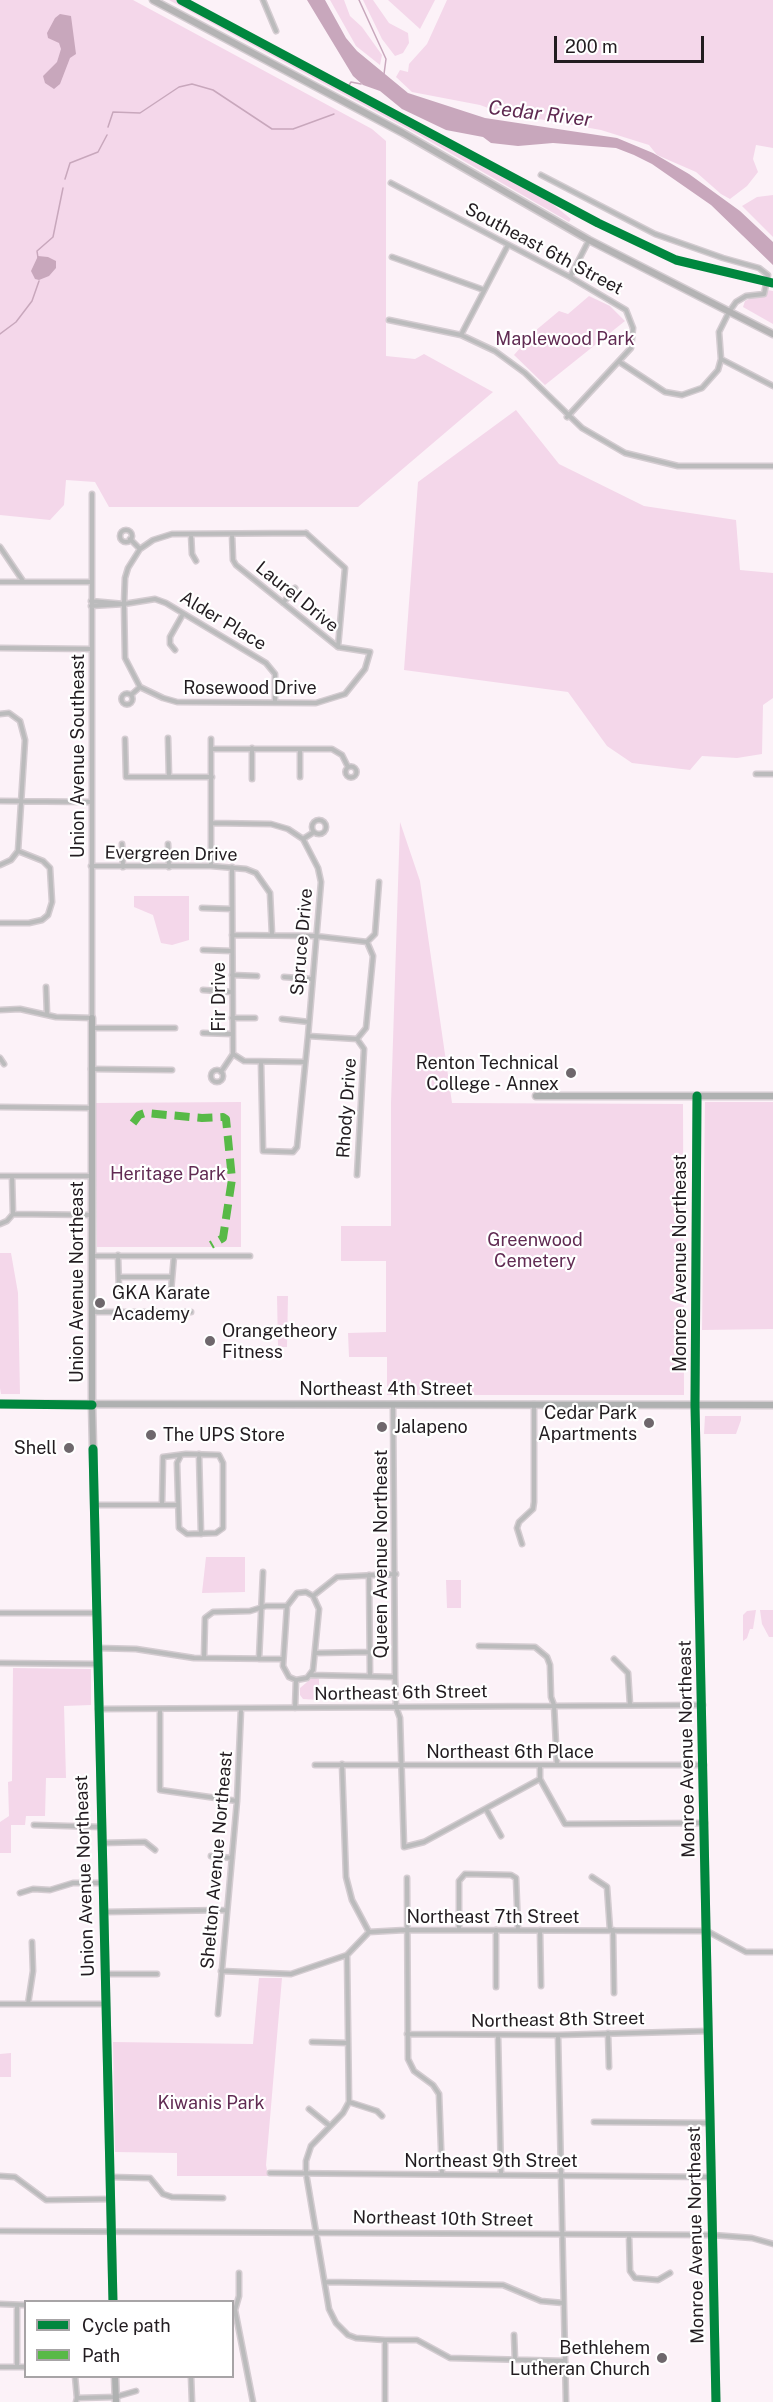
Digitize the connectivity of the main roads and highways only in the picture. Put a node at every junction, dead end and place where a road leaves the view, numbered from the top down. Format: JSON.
{"nodes":[{"id":1,"x":153,"y":0,"type":"edge"},
{"id":2,"x":773,"y":334,"type":"edge"}],
"edges":[{"from":1,"to":2,"type":"main road"}]}
